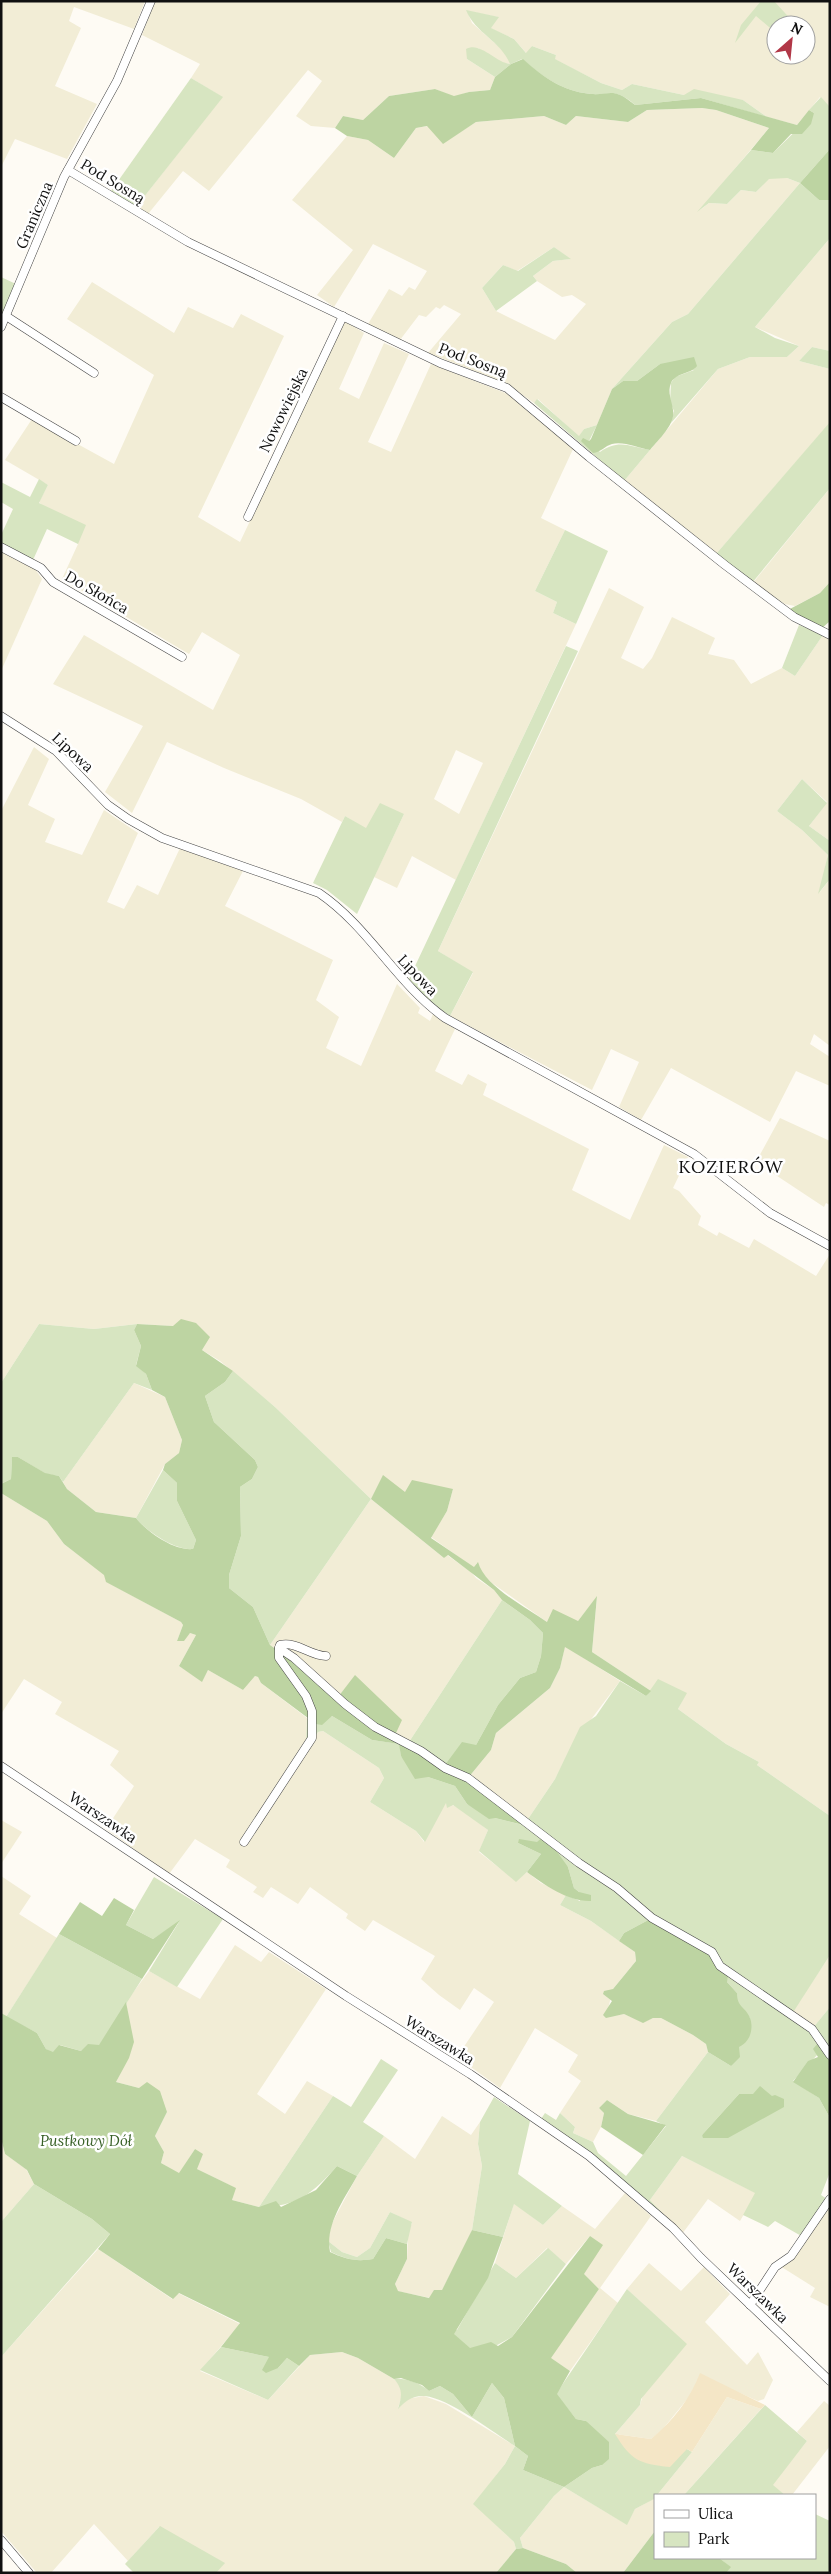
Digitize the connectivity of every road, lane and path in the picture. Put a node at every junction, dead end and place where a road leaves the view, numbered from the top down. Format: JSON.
{"nodes":[{"id":1,"x":150,"y":1,"type":"edge"},
{"id":2,"x":68,"y":170,"type":"junction"},
{"id":3,"x":6,"y":316,"type":"junction"},
{"id":4,"x":343,"y":316,"type":"junction"},
{"id":5,"x":1,"y":327,"type":"edge"},
{"id":6,"x":94,"y":373,"type":"dead end"},
{"id":7,"x":1,"y":397,"type":"edge"},
{"id":8,"x":76,"y":442,"type":"dead end"},
{"id":9,"x":248,"y":517,"type":"dead end"},
{"id":10,"x":1,"y":547,"type":"edge"},
{"id":11,"x":830,"y":636,"type":"edge"},
{"id":12,"x":182,"y":657,"type":"dead end"},
{"id":13,"x":1,"y":716,"type":"edge"},
{"id":14,"x":830,"y":1246,"type":"edge"},
{"id":15,"x":279,"y":1648,"type":"junction"},
{"id":16,"x":326,"y":1656,"type":"dead end"},
{"id":17,"x":1,"y":1766,"type":"edge"},
{"id":18,"x":244,"y":1842,"type":"dead end"},
{"id":19,"x":830,"y":2055,"type":"edge"},
{"id":20,"x":830,"y":2199,"type":"edge"},
{"id":21,"x":750,"y":2305,"type":"junction"},
{"id":22,"x":830,"y":2381,"type":"edge"},
{"id":23,"x":1,"y":2540,"type":"edge"},
{"id":24,"x":29,"y":2573,"type":"edge"}],
"edges":[{"from":1,"to":2,"type":"street","name":"Graniczna"},
{"from":2,"to":3,"type":"street","name":"Graniczna"},
{"from":2,"to":4,"type":"street","name":"Pod Sosną"},
{"from":3,"to":5,"type":"street","name":"Graniczna"},
{"from":3,"to":6,"type":"street"},
{"from":4,"to":9,"type":"street","name":"Nowowiejska"},
{"from":4,"to":11,"type":"street","name":"Pod Sosną"},
{"from":7,"to":8,"type":"street"},
{"from":10,"to":12,"type":"street","name":"Do Słońca"},
{"from":13,"to":14,"type":"street","name":"Lipowa"},
{"from":15,"to":16,"type":"street"},
{"from":15,"to":18,"type":"street"},
{"from":15,"to":19,"type":"street"},
{"from":17,"to":21,"type":"street","name":"Warszawka"},
{"from":20,"to":21,"type":"street"},
{"from":21,"to":22,"type":"street","name":"Warszawka"},
{"from":23,"to":24,"type":"street"}]}
